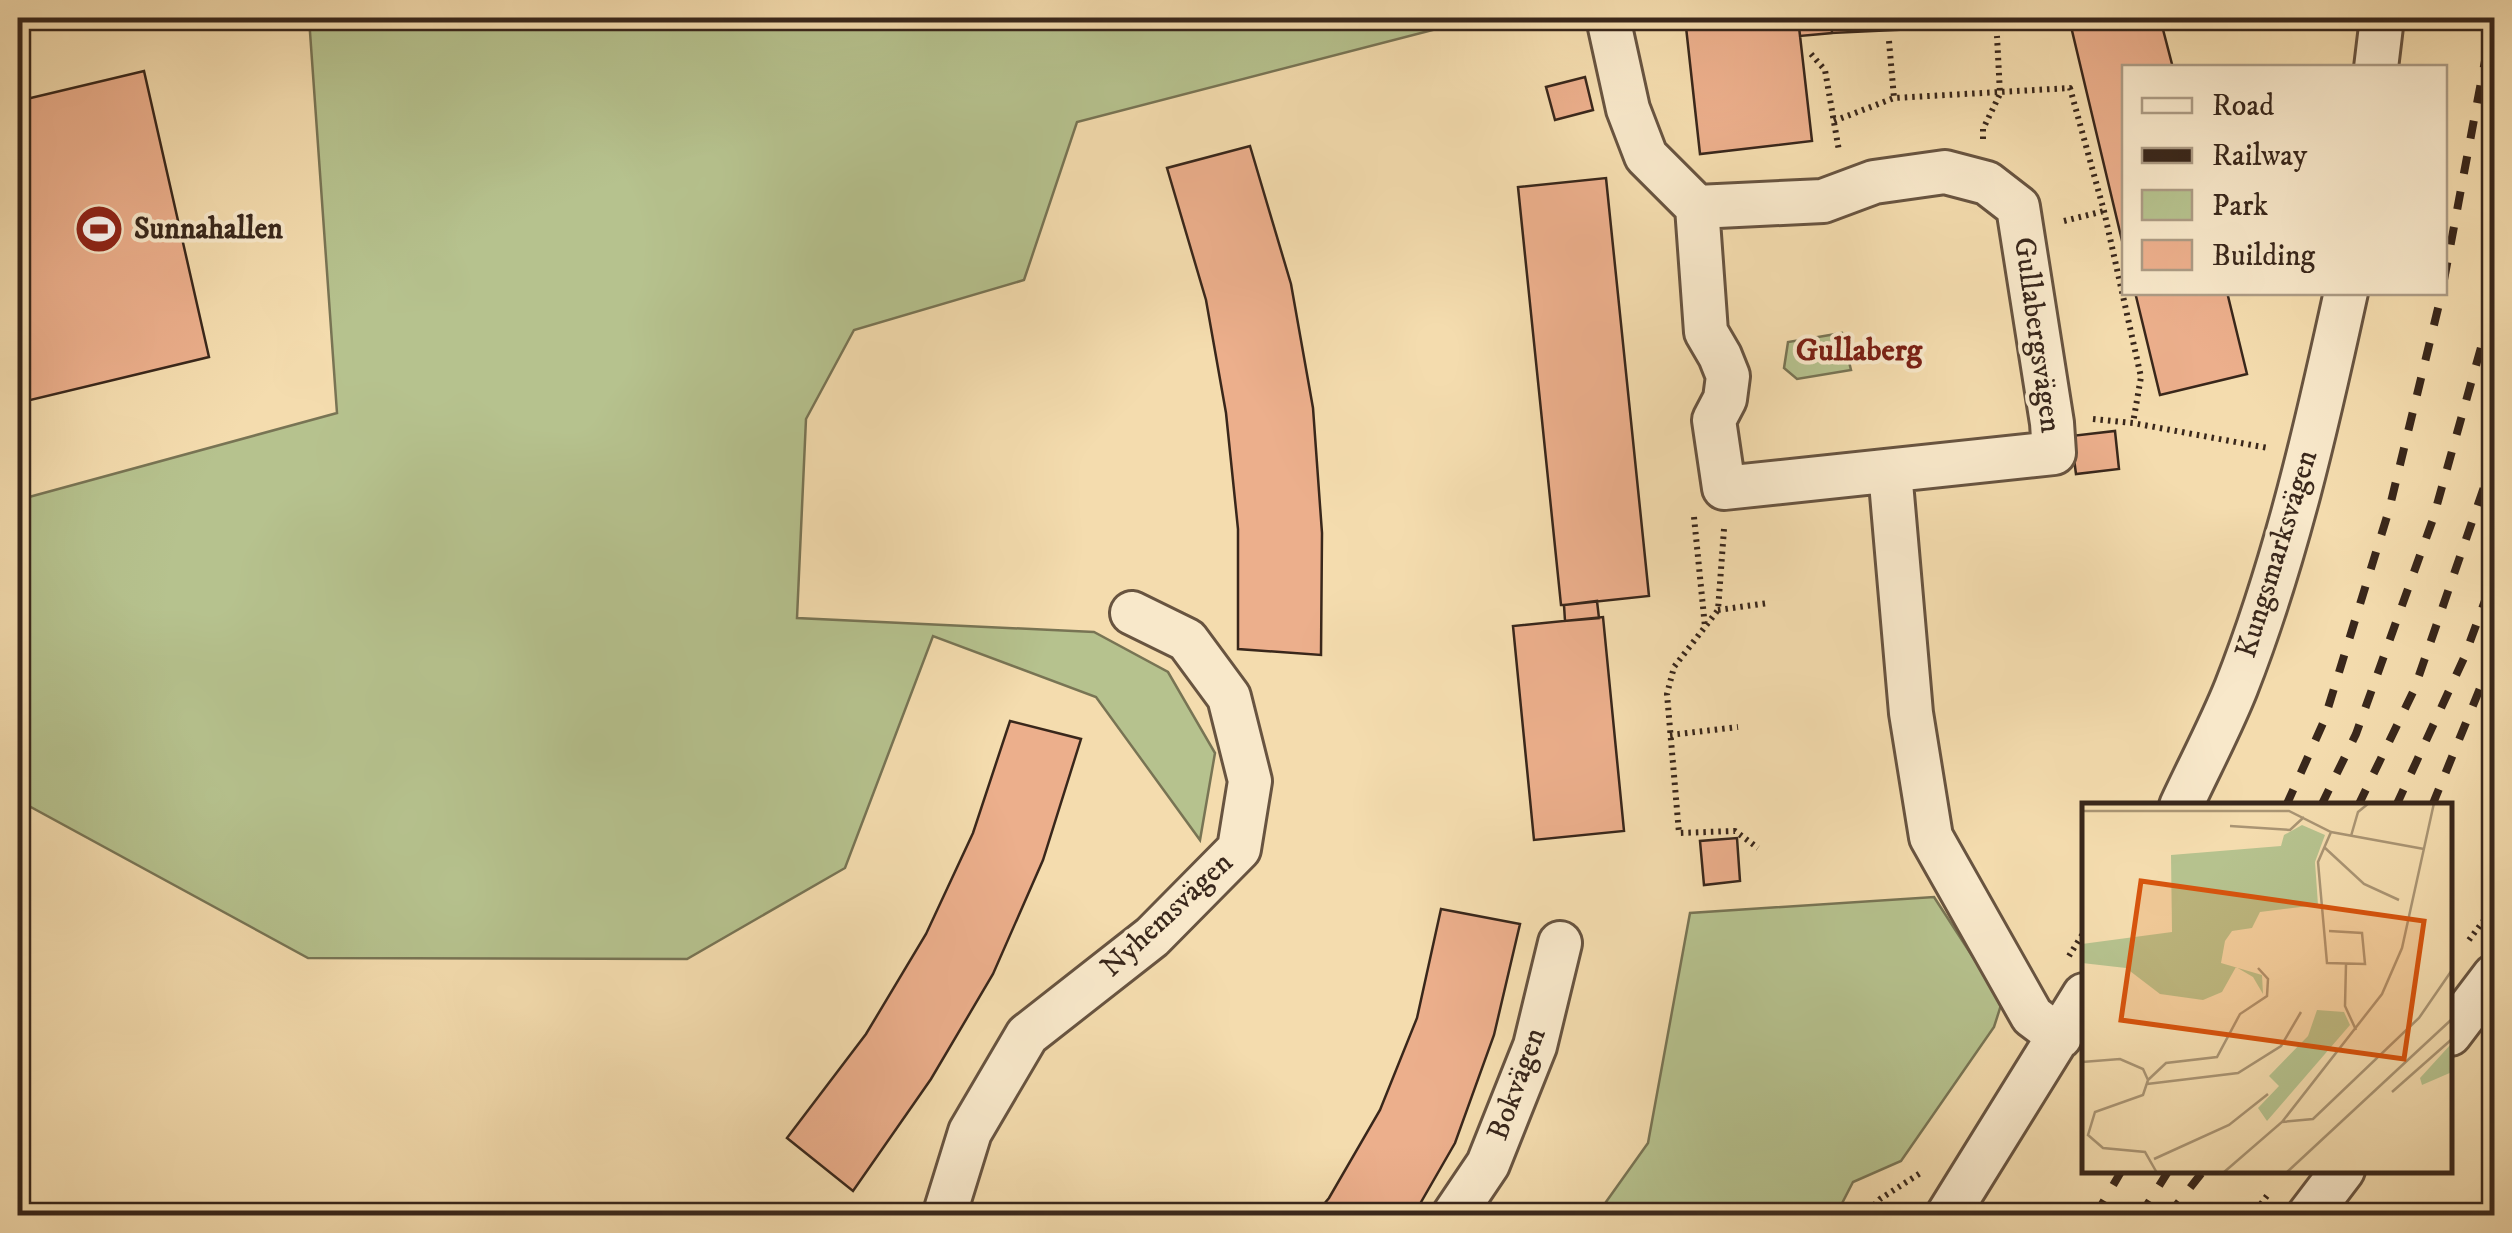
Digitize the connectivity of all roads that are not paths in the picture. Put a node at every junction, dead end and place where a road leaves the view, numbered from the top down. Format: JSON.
{"nodes":[{"id":1,"x":1608,"y":18,"type":"edge"},
{"id":2,"x":2382,"y":18,"type":"edge"},
{"id":3,"x":2376,"y":65,"type":"edge"},
{"id":4,"x":1697,"y":206,"type":"junction"},
{"id":5,"x":2345,"y":295,"type":"edge"},
{"id":6,"x":1890,"y":471,"type":"junction"},
{"id":7,"x":1132,"y":613,"type":"dead end"},
{"id":8,"x":2182,"y":803,"type":"edge"},
{"id":9,"x":1560,"y":944,"type":"dead end"},
{"id":10,"x":2494,"y":976,"type":"edge"},
{"id":11,"x":2082,"y":998,"type":"edge"},
{"id":12,"x":2452,"y":1031,"type":"edge"},
{"id":13,"x":2060,"y":1037,"type":"junction"},
{"id":14,"x":2341,"y":1173,"type":"edge"},
{"id":15,"x":944,"y":1216,"type":"edge"},
{"id":16,"x":1453,"y":1216,"type":"edge"},
{"id":17,"x":1947,"y":1216,"type":"edge"},
{"id":18,"x":2308,"y":1216,"type":"edge"}],
"edges":[{"from":1,"to":4,"type":"street"},
{"from":2,"to":3,"type":"street"},
{"from":4,"to":6,"type":"street","name":"Gullabergsvägen"},
{"from":4,"to":6,"type":"street","name":"Gullabergsvägen"},
{"from":5,"to":8,"type":"street","name":"Kungsmarksvägen"},
{"from":6,"to":13,"type":"street"},
{"from":7,"to":15,"type":"street","name":"Nyhemsvägen"},
{"from":9,"to":16,"type":"street","name":"Bokvägen"},
{"from":10,"to":12,"type":"street"},
{"from":11,"to":13,"type":"street"},
{"from":13,"to":17,"type":"street"},
{"from":14,"to":18,"type":"street"}]}
